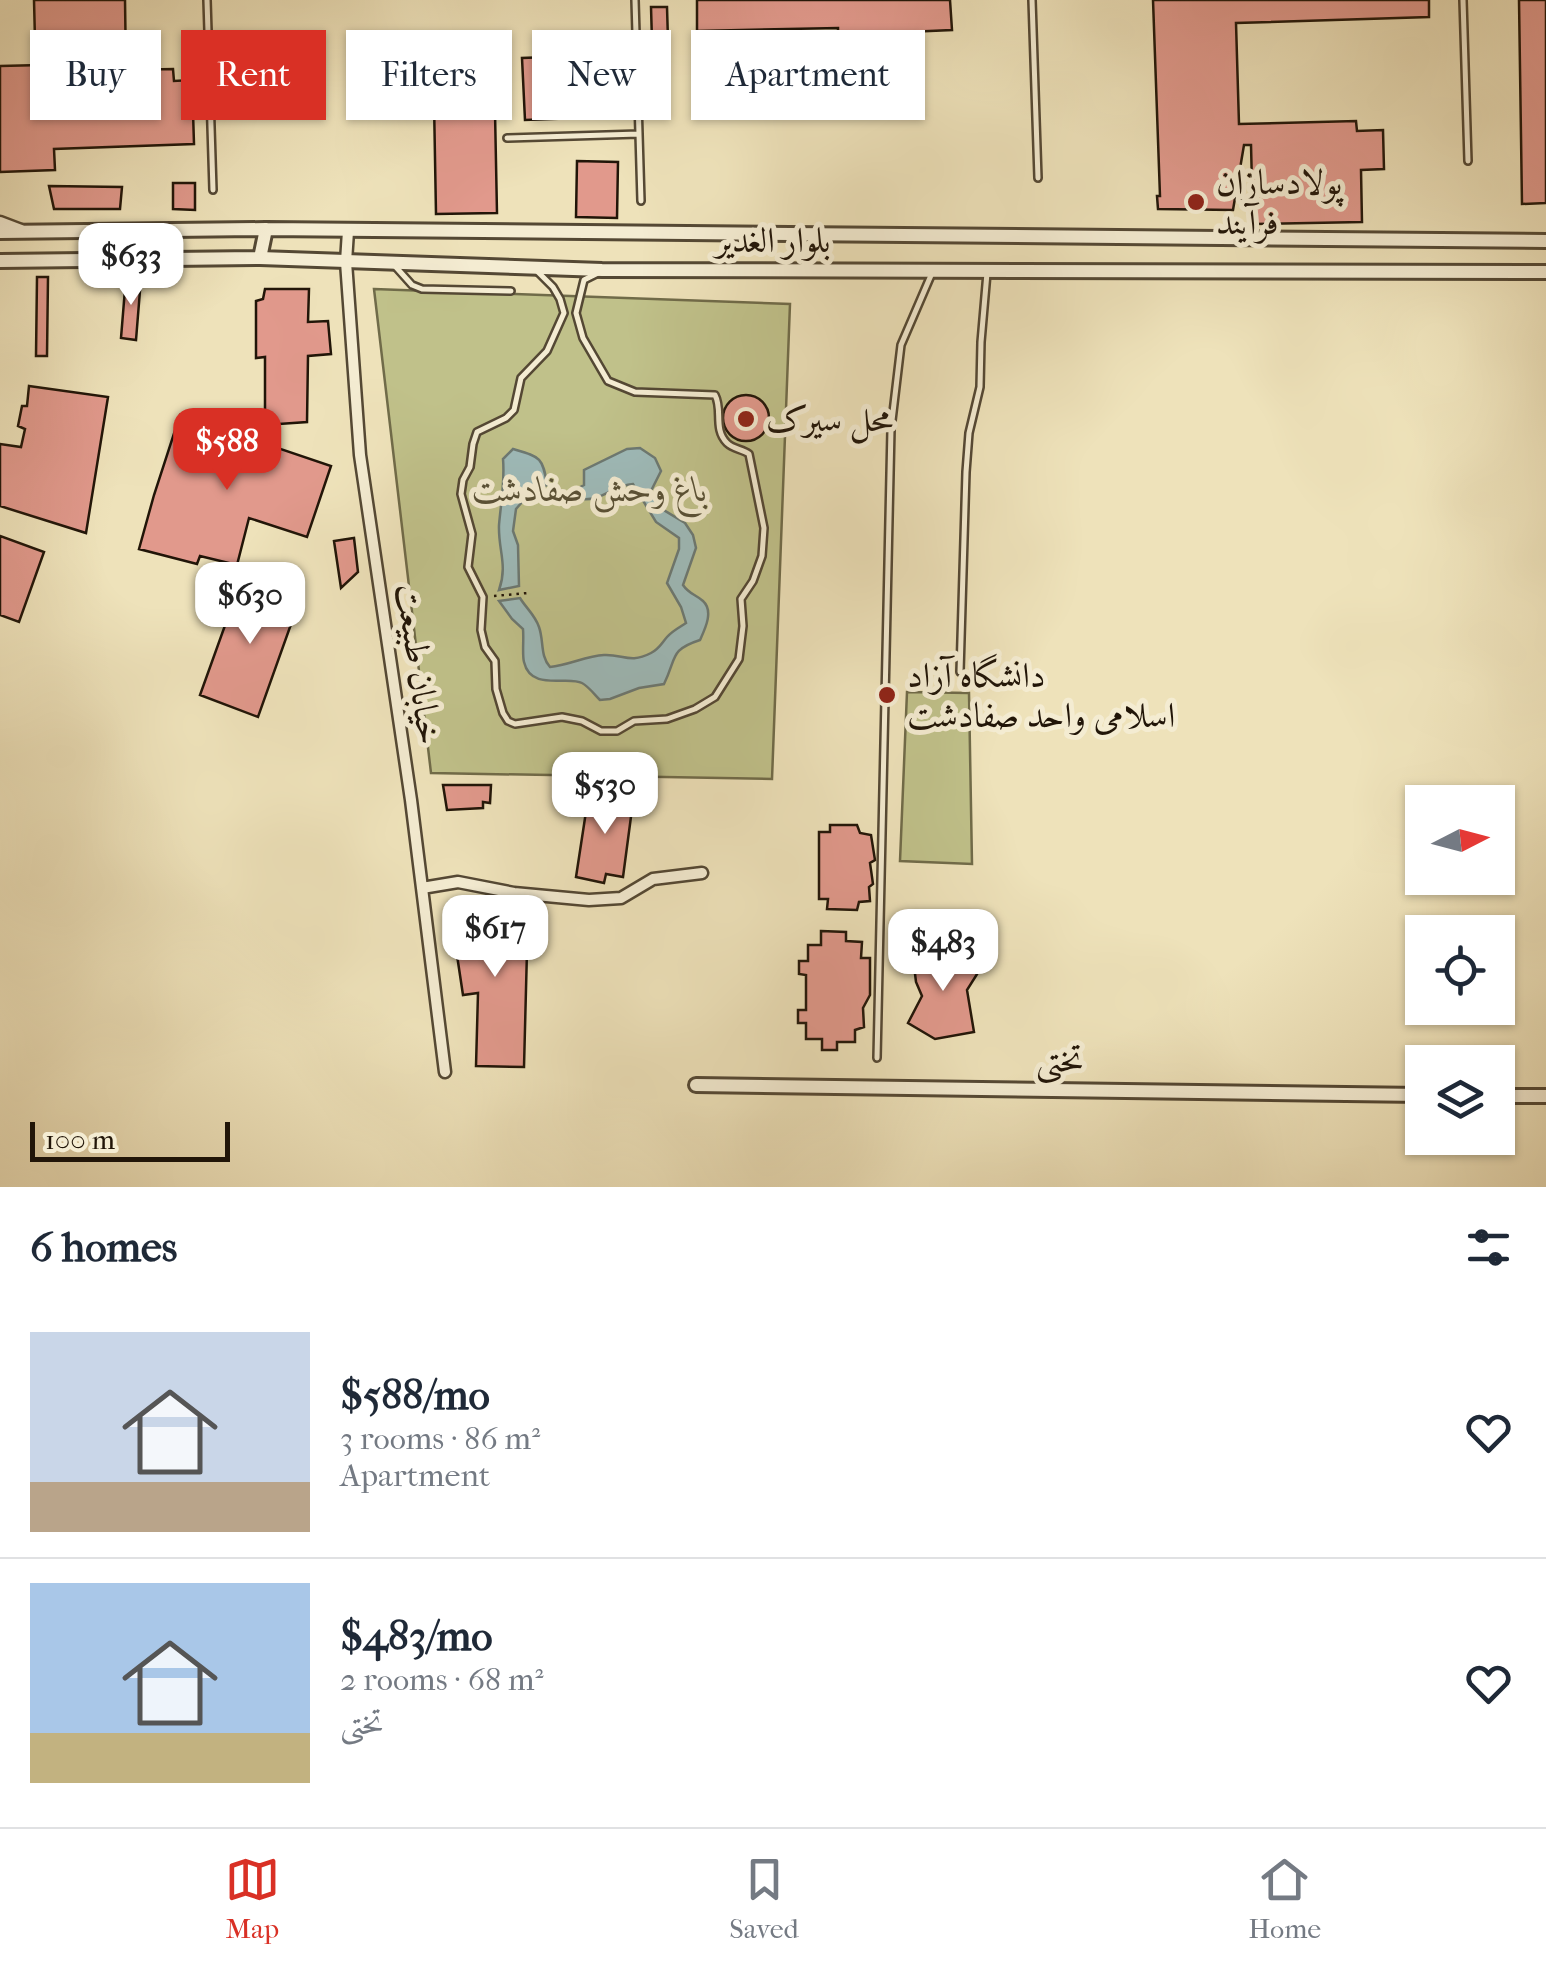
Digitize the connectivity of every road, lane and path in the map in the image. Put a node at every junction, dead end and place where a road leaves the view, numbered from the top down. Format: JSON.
{"nodes":[{"id":1,"x":208,"y":0,"type":"edge"},
{"id":2,"x":635,"y":0,"type":"edge"},
{"id":3,"x":1032,"y":0,"type":"edge"},
{"id":4,"x":1463,"y":0,"type":"edge"},
{"id":5,"x":639,"y":134,"type":"junction"},
{"id":6,"x":507,"y":138,"type":"dead end"},
{"id":7,"x":1468,"y":161,"type":"dead end"},
{"id":8,"x":1038,"y":178,"type":"dead end"},
{"id":9,"x":213,"y":190,"type":"dead end"},
{"id":10,"x":641,"y":201,"type":"dead end"},
{"id":11,"x":0,"y":222,"type":"edge"},
{"id":12,"x":266,"y":229,"type":"junction"},
{"id":13,"x":348,"y":230,"type":"junction"},
{"id":14,"x":0,"y":232,"type":"edge"},
{"id":15,"x":26,"y":232,"type":"junction"},
{"id":16,"x":1546,"y":242,"type":"edge"},
{"id":17,"x":260,"y":258,"type":"junction"},
{"id":18,"x":0,"y":261,"type":"edge"},
{"id":19,"x":346,"y":262,"type":"junction"},
{"id":20,"x":393,"y":264,"type":"junction"},
{"id":21,"x":534,"y":268,"type":"junction"},
{"id":22,"x":602,"y":270,"type":"junction"},
{"id":23,"x":933,"y":270,"type":"junction"},
{"id":24,"x":988,"y":270,"type":"junction"},
{"id":25,"x":1546,"y":272,"type":"edge"},
{"id":26,"x":510,"y":291,"type":"dead end"},
{"id":27,"x":528,"y":593,"type":"dead end"},
{"id":28,"x":482,"y":597,"type":"junction"},
{"id":29,"x":960,"y":672,"type":"dead end"},
{"id":30,"x":702,"y":873,"type":"dead end"},
{"id":31,"x":422,"y":888,"type":"junction"},
{"id":32,"x":877,"y":1058,"type":"dead end"},
{"id":33,"x":445,"y":1072,"type":"dead end"},
{"id":34,"x":696,"y":1085,"type":"dead end"},
{"id":35,"x":1405,"y":1095,"type":"edge"},
{"id":36,"x":1515,"y":1096,"type":"edge"},
{"id":37,"x":1546,"y":1096,"type":"edge"}],
"edges":[{"from":1,"to":9,"type":"lane"},
{"from":2,"to":5,"type":"lane"},
{"from":3,"to":8,"type":"lane"},
{"from":4,"to":7,"type":"lane"},
{"from":5,"to":6,"type":"lane"},
{"from":5,"to":10,"type":"lane"},
{"from":11,"to":15,"type":"street"},
{"from":12,"to":13,"type":"street","name":"بلوار الغدیر"},
{"from":12,"to":15,"type":"street","name":"بلوار الغدیر"},
{"from":12,"to":17,"type":"street"},
{"from":13,"to":16,"type":"street","name":"بلوار الغدیر"},
{"from":13,"to":19,"type":"street","name":"خیابان طبیعت"},
{"from":14,"to":15,"type":"street","name":"بلوار الغدیر"},
{"from":17,"to":18,"type":"street","name":"بلوار الغدیر"},
{"from":17,"to":19,"type":"street","name":"بلوار الغدیر"},
{"from":19,"to":20,"type":"street","name":"بلوار الغدیر"},
{"from":19,"to":31,"type":"street","name":"خیابان طبیعت"},
{"from":20,"to":21,"type":"street","name":"بلوار الغدیر"},
{"from":20,"to":26,"type":"lane"},
{"from":21,"to":22,"type":"street","name":"بلوار الغدیر"},
{"from":21,"to":28,"type":"lane"},
{"from":22,"to":23,"type":"street","name":"بلوار الغدیر"},
{"from":22,"to":28,"type":"lane"},
{"from":23,"to":24,"type":"street","name":"بلوار الغدیر"},
{"from":23,"to":32,"type":"lane"},
{"from":24,"to":25,"type":"street","name":"بلوار الغدیر"},
{"from":24,"to":29,"type":"lane"},
{"from":27,"to":28,"type":"path"},
{"from":30,"to":31,"type":"street"},
{"from":31,"to":33,"type":"street","name":"خیابان طبیعت"},
{"from":34,"to":35,"type":"street","name":"تختی"},
{"from":36,"to":37,"type":"street"}]}
